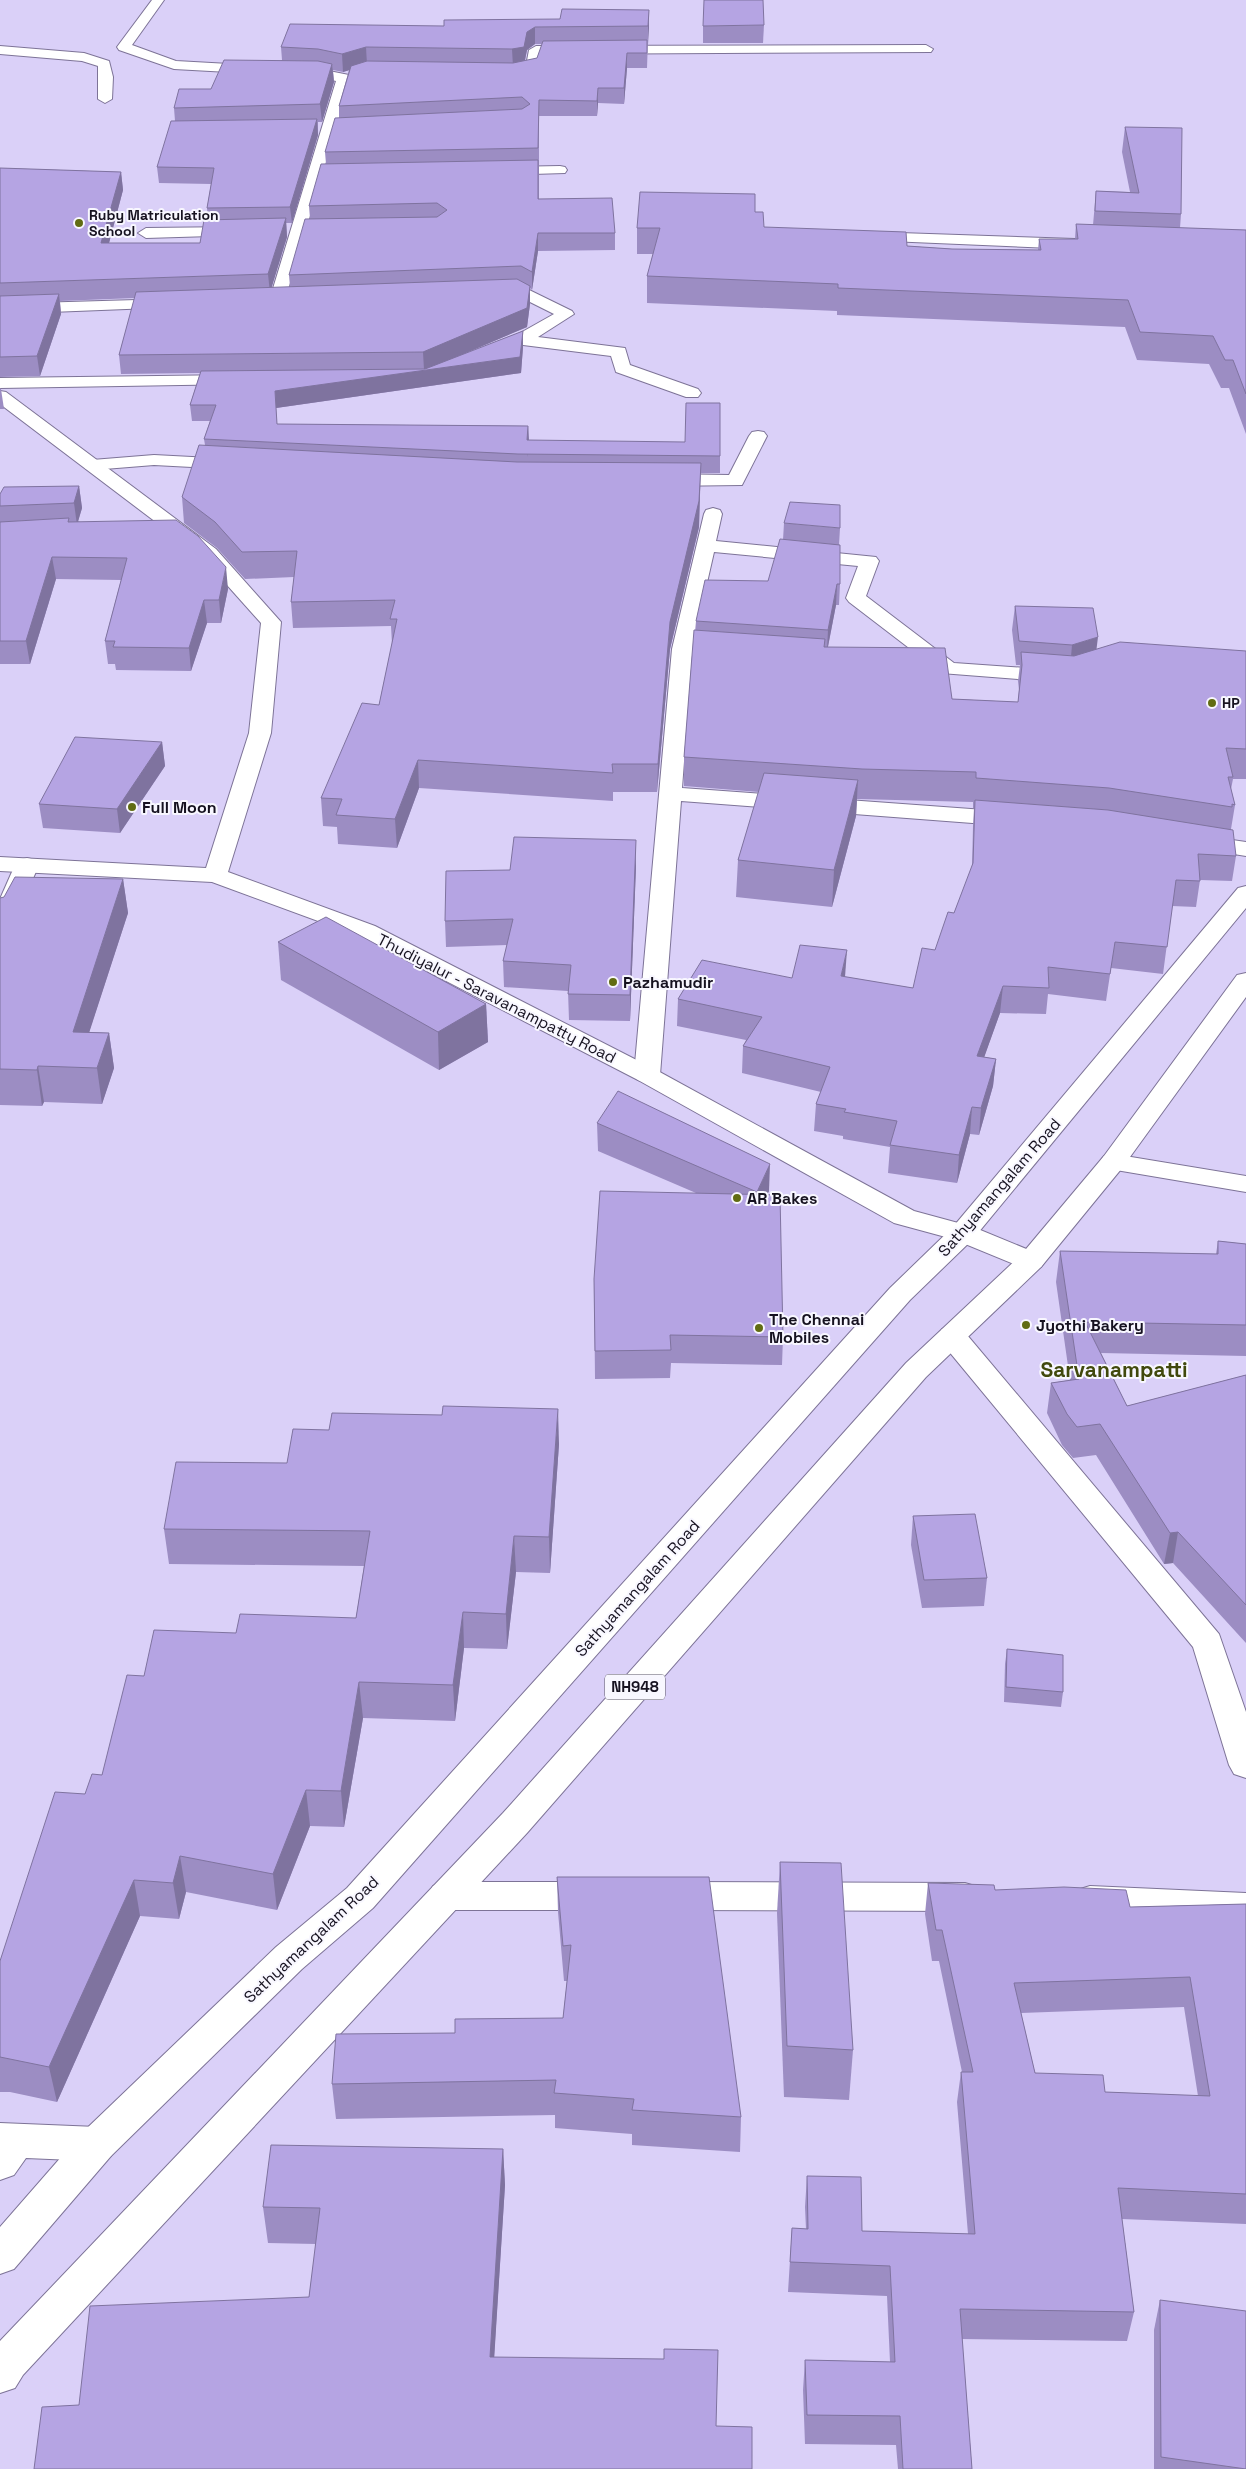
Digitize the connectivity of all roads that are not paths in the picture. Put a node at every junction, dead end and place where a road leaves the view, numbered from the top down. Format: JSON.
{"nodes":[{"id":1,"x":158,"y":0,"type":"edge"},
{"id":2,"x":926,"y":49,"type":"dead end"},
{"id":3,"x":0,"y":50,"type":"edge"},
{"id":4,"x":494,"y":72,"type":"edge"},
{"id":5,"x":359,"y":73,"type":"edge"},
{"id":6,"x":339,"y":77,"type":"junction"},
{"id":7,"x":105,"y":99,"type":"dead end"},
{"id":8,"x":348,"y":127,"type":"edge"},
{"id":9,"x":328,"y":128,"type":"junction"},
{"id":10,"x":311,"y":129,"type":"edge"},
{"id":11,"x":560,"y":170,"type":"dead end"},
{"id":12,"x":482,"y":172,"type":"edge"},
{"id":13,"x":334,"y":174,"type":"edge"},
{"id":14,"x":315,"y":175,"type":"junction"},
{"id":15,"x":298,"y":230,"type":"junction"},
{"id":16,"x":318,"y":230,"type":"edge"},
{"id":17,"x":279,"y":231,"type":"edge"},
{"id":18,"x":251,"y":232,"type":"edge"},
{"id":19,"x":146,"y":233,"type":"dead end"},
{"id":20,"x":853,"y":236,"type":"edge"},
{"id":21,"x":1092,"y":244,"type":"edge"},
{"id":22,"x":482,"y":293,"type":"edge"},
{"id":23,"x":297,"y":299,"type":"edge"},
{"id":24,"x":278,"y":300,"type":"junction"},
{"id":25,"x":238,"y":301,"type":"edge"},
{"id":26,"x":188,"y":303,"type":"edge"},
{"id":27,"x":0,"y":310,"type":"edge"},
{"id":28,"x":521,"y":340,"type":"junction"},
{"id":29,"x":504,"y":347,"type":"edge"},
{"id":30,"x":248,"y":380,"type":"edge"},
{"id":31,"x":0,"y":382,"type":"edge"},
{"id":32,"x":692,"y":393,"type":"dead end"},
{"id":33,"x":0,"y":396,"type":"edge"},
{"id":34,"x":758,"y":436,"type":"dead end"},
{"id":35,"x":248,"y":465,"type":"edge"},
{"id":36,"x":92,"y":466,"type":"junction"},
{"id":37,"x":646,"y":480,"type":"edge"},
{"id":38,"x":713,"y":514,"type":"dead end"},
{"id":39,"x":177,"y":529,"type":"junction"},
{"id":40,"x":147,"y":530,"type":"edge"},
{"id":41,"x":706,"y":546,"type":"junction"},
{"id":42,"x":682,"y":649,"type":"junction"},
{"id":43,"x":750,"y":654,"type":"edge"},
{"id":44,"x":888,"y":664,"type":"edge"},
{"id":45,"x":948,"y":668,"type":"junction"},
{"id":46,"x":1071,"y":677,"type":"edge"},
{"id":47,"x":670,"y":794,"type":"junction"},
{"id":48,"x":1038,"y":822,"type":"edge"},
{"id":49,"x":1180,"y":839,"type":"edge"},
{"id":50,"x":1246,"y":849,"type":"edge"},
{"id":51,"x":0,"y":864,"type":"edge"},
{"id":52,"x":27,"y":865,"type":"junction"},
{"id":53,"x":215,"y":875,"type":"junction"},
{"id":54,"x":1246,"y":893,"type":"edge"},
{"id":55,"x":0,"y":924,"type":"edge"},
{"id":56,"x":1246,"y":980,"type":"edge"},
{"id":57,"x":647,"y":1074,"type":"junction"},
{"id":58,"x":1113,"y":1162,"type":"junction"},
{"id":59,"x":1246,"y":1184,"type":"edge"},
{"id":60,"x":963,"y":1233,"type":"junction"},
{"id":61,"x":1031,"y":1261,"type":"junction"},
{"id":62,"x":952,"y":1336,"type":"junction"},
{"id":63,"x":1246,"y":1765,"type":"edge"},
{"id":64,"x":446,"y":1896,"type":"junction"},
{"id":65,"x":993,"y":1898,"type":"edge"},
{"id":66,"x":1062,"y":1899,"type":"edge"},
{"id":67,"x":1246,"y":1908,"type":"edge"},
{"id":68,"x":97,"y":2144,"type":"junction"},
{"id":69,"x":6,"y":2148,"type":"edge"},
{"id":70,"x":0,"y":2256,"type":"edge"},
{"id":71,"x":0,"y":2374,"type":"edge"}],
"edges":[{"from":1,"to":6,"type":"main road"},
{"from":2,"to":4,"type":"main road"},
{"from":3,"to":7,"type":"main road"},
{"from":5,"to":6,"type":"main road"},
{"from":6,"to":9,"type":"main road"},
{"from":8,"to":9,"type":"main road"},
{"from":9,"to":10,"type":"main road"},
{"from":9,"to":14,"type":"main road"},
{"from":11,"to":12,"type":"main road"},
{"from":13,"to":14,"type":"main road"},
{"from":14,"to":15,"type":"main road"},
{"from":15,"to":16,"type":"main road"},
{"from":15,"to":17,"type":"main road"},
{"from":15,"to":24,"type":"main road"},
{"from":18,"to":19,"type":"main road"},
{"from":20,"to":21,"type":"main road"},
{"from":22,"to":28,"type":"main road"},
{"from":23,"to":24,"type":"main road"},
{"from":24,"to":25,"type":"main road"},
{"from":26,"to":27,"type":"main road"},
{"from":28,"to":29,"type":"main road"},
{"from":28,"to":32,"type":"main road"},
{"from":30,"to":31,"type":"main road"},
{"from":33,"to":36,"type":"main road"},
{"from":34,"to":37,"type":"main road"},
{"from":35,"to":36,"type":"main road"},
{"from":36,"to":39,"type":"main road"},
{"from":38,"to":41,"type":"main road"},
{"from":39,"to":40,"type":"main road"},
{"from":39,"to":53,"type":"main road"},
{"from":41,"to":42,"type":"main road"},
{"from":41,"to":45,"type":"main road"},
{"from":42,"to":43,"type":"main road"},
{"from":42,"to":47,"type":"main road"},
{"from":44,"to":45,"type":"main road"},
{"from":45,"to":46,"type":"main road"},
{"from":47,"to":48,"type":"main road"},
{"from":47,"to":57,"type":"main road"},
{"from":49,"to":50,"type":"main road"},
{"from":51,"to":52,"type":"main road","name":"Thudiyalur - Saravanampatty Road"},
{"from":52,"to":53,"type":"main road","name":"Thudiyalur - Saravanampatty Road"},
{"from":52,"to":55,"type":"main road"},
{"from":53,"to":57,"type":"main road","name":"Thudiyalur - Saravanampatty Road"},
{"from":54,"to":60,"type":"main road","name":"Sathyamangalam Road"},
{"from":56,"to":58,"type":"main road","number":"NH948"},
{"from":57,"to":60,"type":"main road","name":"Thudiyalur - Saravanampatty Road"},
{"from":58,"to":59,"type":"main road"},
{"from":58,"to":61,"type":"main road","number":"NH948"},
{"from":60,"to":61,"type":"main road","name":"Thudiyalur - Saravanampatty Road"},
{"from":60,"to":68,"type":"main road","name":"Sathyamangalam Road"},
{"from":61,"to":62,"type":"main road","number":"NH948"},
{"from":62,"to":63,"type":"main road"},
{"from":62,"to":64,"type":"main road","number":"NH948"},
{"from":64,"to":65,"type":"main road"},
{"from":64,"to":71,"type":"main road","number":"NH948"},
{"from":66,"to":67,"type":"main road"},
{"from":68,"to":69,"type":"main road"},
{"from":68,"to":70,"type":"main road","name":"Sathyamangalam Road"}]}
